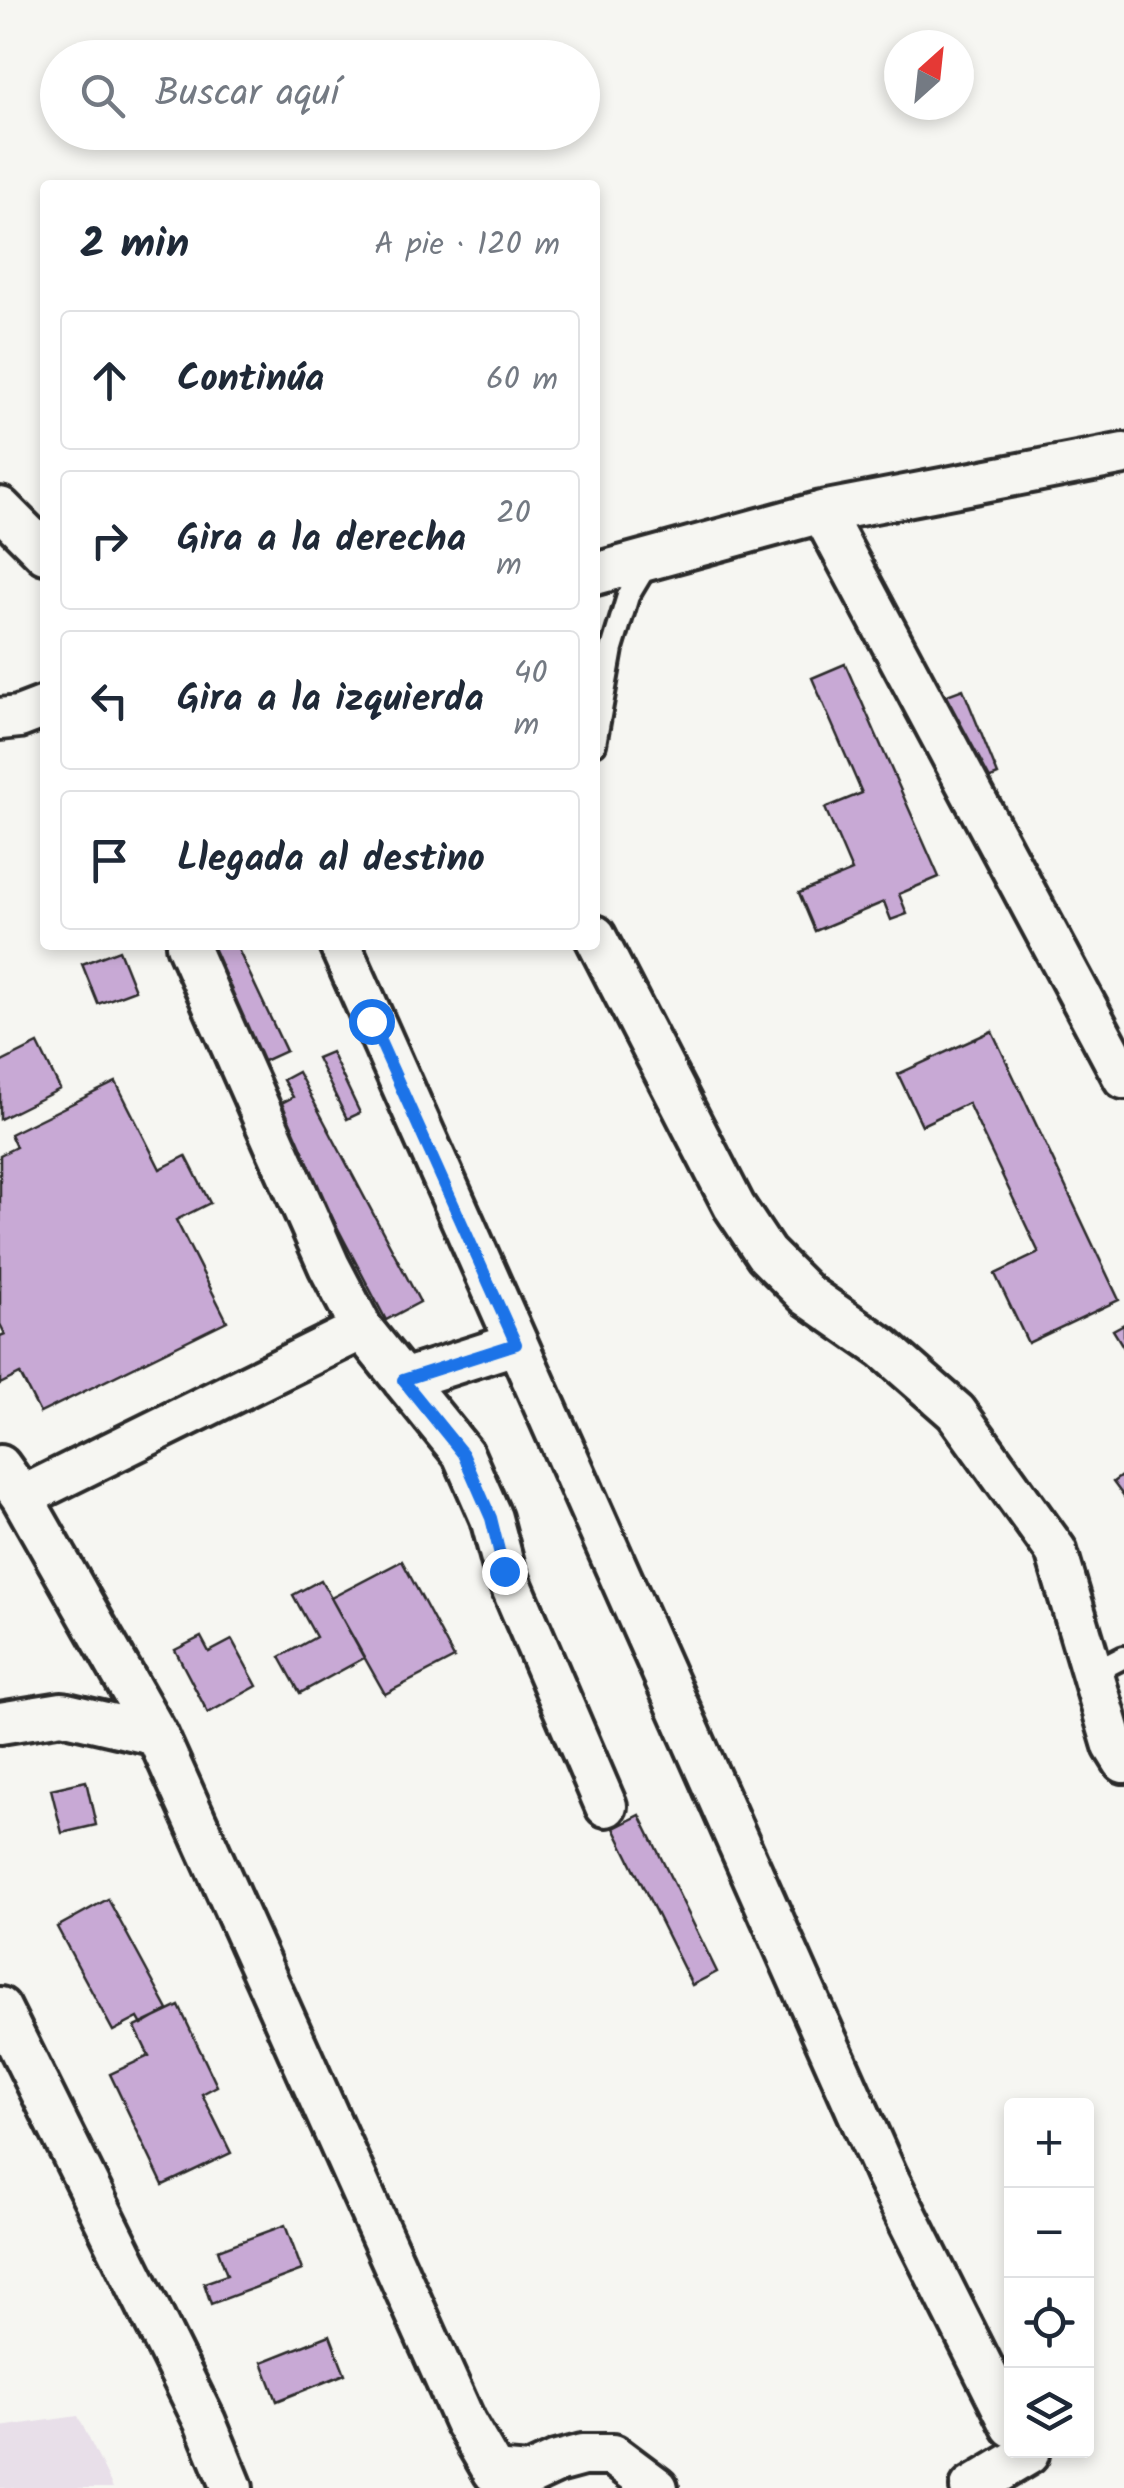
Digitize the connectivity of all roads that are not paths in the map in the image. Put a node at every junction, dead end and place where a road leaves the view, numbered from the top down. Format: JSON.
{"nodes":[{"id":1,"x":1124,"y":454,"type":"edge"},
{"id":2,"x":0,"y":508,"type":"edge"},
{"id":3,"x":822,"y":512,"type":"junction"},
{"id":4,"x":40,"y":548,"type":"edge"},
{"id":5,"x":651,"y":558,"type":"junction"},
{"id":6,"x":600,"y":573,"type":"edge"},
{"id":7,"x":40,"y":709,"type":"edge"},
{"id":8,"x":600,"y":716,"type":"edge"},
{"id":9,"x":0,"y":719,"type":"edge"},
{"id":10,"x":600,"y":946,"type":"edge"},
{"id":11,"x":189,"y":950,"type":"edge"},
{"id":12,"x":342,"y":950,"type":"edge"},
{"id":13,"x":1124,"y":1078,"type":"edge"},
{"id":14,"x":362,"y":1329,"type":"junction"},
{"id":15,"x":516,"y":1344,"type":"junction"},
{"id":16,"x":403,"y":1380,"type":"junction"},
{"id":17,"x":11,"y":1481,"type":"edge"},
{"id":18,"x":1108,"y":1666,"type":"edge"},
{"id":19,"x":0,"y":1724,"type":"edge"},
{"id":20,"x":157,"y":1735,"type":"junction"},
{"id":21,"x":1124,"y":1762,"type":"edge"},
{"id":22,"x":606,"y":1806,"type":"dead end"},
{"id":23,"x":0,"y":2008,"type":"edge"},
{"id":24,"x":1004,"y":2409,"type":"edge"},
{"id":25,"x":1022,"y":2458,"type":"edge"},
{"id":26,"x":491,"y":2480,"type":"edge"},
{"id":27,"x":232,"y":2488,"type":"edge"},
{"id":28,"x":658,"y":2488,"type":"edge"},
{"id":29,"x":971,"y":2488,"type":"edge"}],
"edges":[{"from":1,"to":3,"type":"street"},
{"from":2,"to":4,"type":"street"},
{"from":3,"to":5,"type":"street"},
{"from":3,"to":13,"type":"street"},
{"from":5,"to":6,"type":"street"},
{"from":5,"to":8,"type":"lane"},
{"from":7,"to":9,"type":"street"},
{"from":10,"to":18,"type":"street"},
{"from":11,"to":14,"type":"street"},
{"from":12,"to":15,"type":"street"},
{"from":14,"to":16,"type":"street"},
{"from":14,"to":17,"type":"street"},
{"from":15,"to":16,"type":"street"},
{"from":15,"to":24,"type":"street"},
{"from":16,"to":22,"type":"street"},
{"from":17,"to":20,"type":"street"},
{"from":18,"to":21,"type":"street"},
{"from":19,"to":20,"type":"street"},
{"from":20,"to":26,"type":"street"},
{"from":23,"to":27,"type":"street"},
{"from":25,"to":29,"type":"street"},
{"from":26,"to":28,"type":"street"}]}
